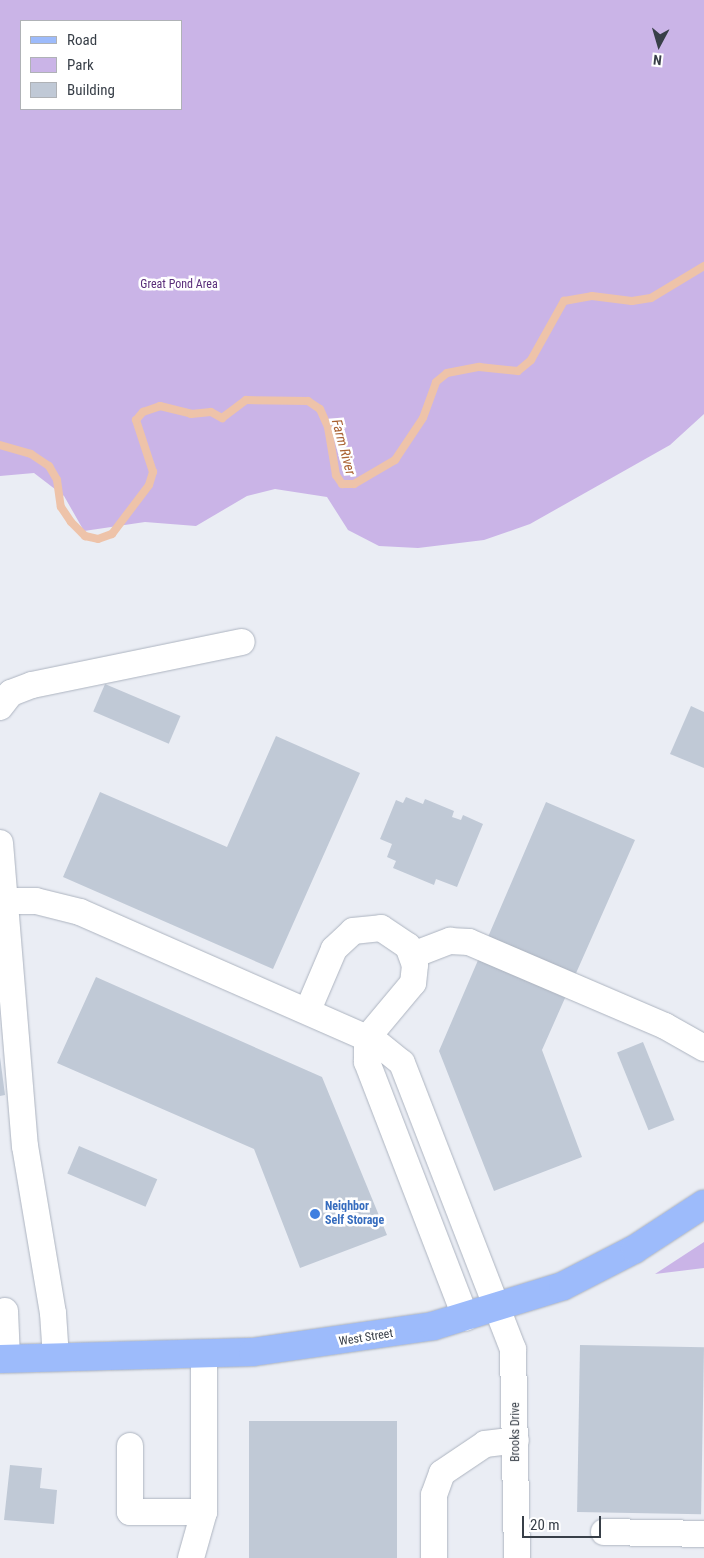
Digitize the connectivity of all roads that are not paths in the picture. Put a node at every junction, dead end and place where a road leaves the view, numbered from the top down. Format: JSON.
{"nodes":[{"id":1,"x":242,"y":642,"type":"dead end"},
{"id":2,"x":0,"y":707,"type":"edge"},
{"id":3,"x":0,"y":843,"type":"edge"},
{"id":4,"x":4,"y":901,"type":"junction"},
{"id":5,"x":413,"y":955,"type":"junction"},
{"id":6,"x":308,"y":1010,"type":"junction"},
{"id":7,"x":367,"y":1038,"type":"junction"},
{"id":8,"x":704,"y":1048,"type":"edge"},
{"id":9,"x":704,"y":1204,"type":"edge"},
{"id":10,"x":500,"y":1308,"type":"junction"},
{"id":11,"x":5,"y":1311,"type":"dead end"},
{"id":12,"x":466,"y":1318,"type":"junction"},
{"id":13,"x":204,"y":1354,"type":"junction"},
{"id":14,"x":2,"y":1358,"type":"edge"},
{"id":15,"x":56,"y":1358,"type":"junction"},
{"id":16,"x":516,"y":1440,"type":"junction"},
{"id":17,"x":130,"y":1446,"type":"dead end"},
{"id":18,"x":204,"y":1512,"type":"junction"},
{"id":19,"x":604,"y":1532,"type":"dead end"},
{"id":20,"x":704,"y":1534,"type":"edge"},
{"id":21,"x":191,"y":1558,"type":"edge"},
{"id":22,"x":434,"y":1558,"type":"edge"},
{"id":23,"x":517,"y":1558,"type":"edge"}],
"edges":[{"from":1,"to":2,"type":"street"},
{"from":3,"to":4,"type":"street"},
{"from":4,"to":6,"type":"street"},
{"from":4,"to":15,"type":"street"},
{"from":5,"to":6,"type":"street"},
{"from":5,"to":7,"type":"street"},
{"from":5,"to":8,"type":"street"},
{"from":6,"to":7,"type":"street"},
{"from":7,"to":10,"type":"street","name":"Brooks Drive"},
{"from":7,"to":12,"type":"street"},
{"from":9,"to":10,"type":"main road","name":"West Street"},
{"from":10,"to":12,"type":"main road","name":"West Street"},
{"from":10,"to":16,"type":"street","name":"Brooks Drive"},
{"from":11,"to":14,"type":"street"},
{"from":12,"to":13,"type":"main road","name":"West Street"},
{"from":13,"to":15,"type":"main road","name":"West Street"},
{"from":13,"to":18,"type":"street"},
{"from":14,"to":15,"type":"main road","name":"West Street"},
{"from":16,"to":22,"type":"street"},
{"from":16,"to":23,"type":"street","name":"Brooks Drive"},
{"from":17,"to":18,"type":"street"},
{"from":18,"to":21,"type":"street"},
{"from":19,"to":20,"type":"street"}]}
